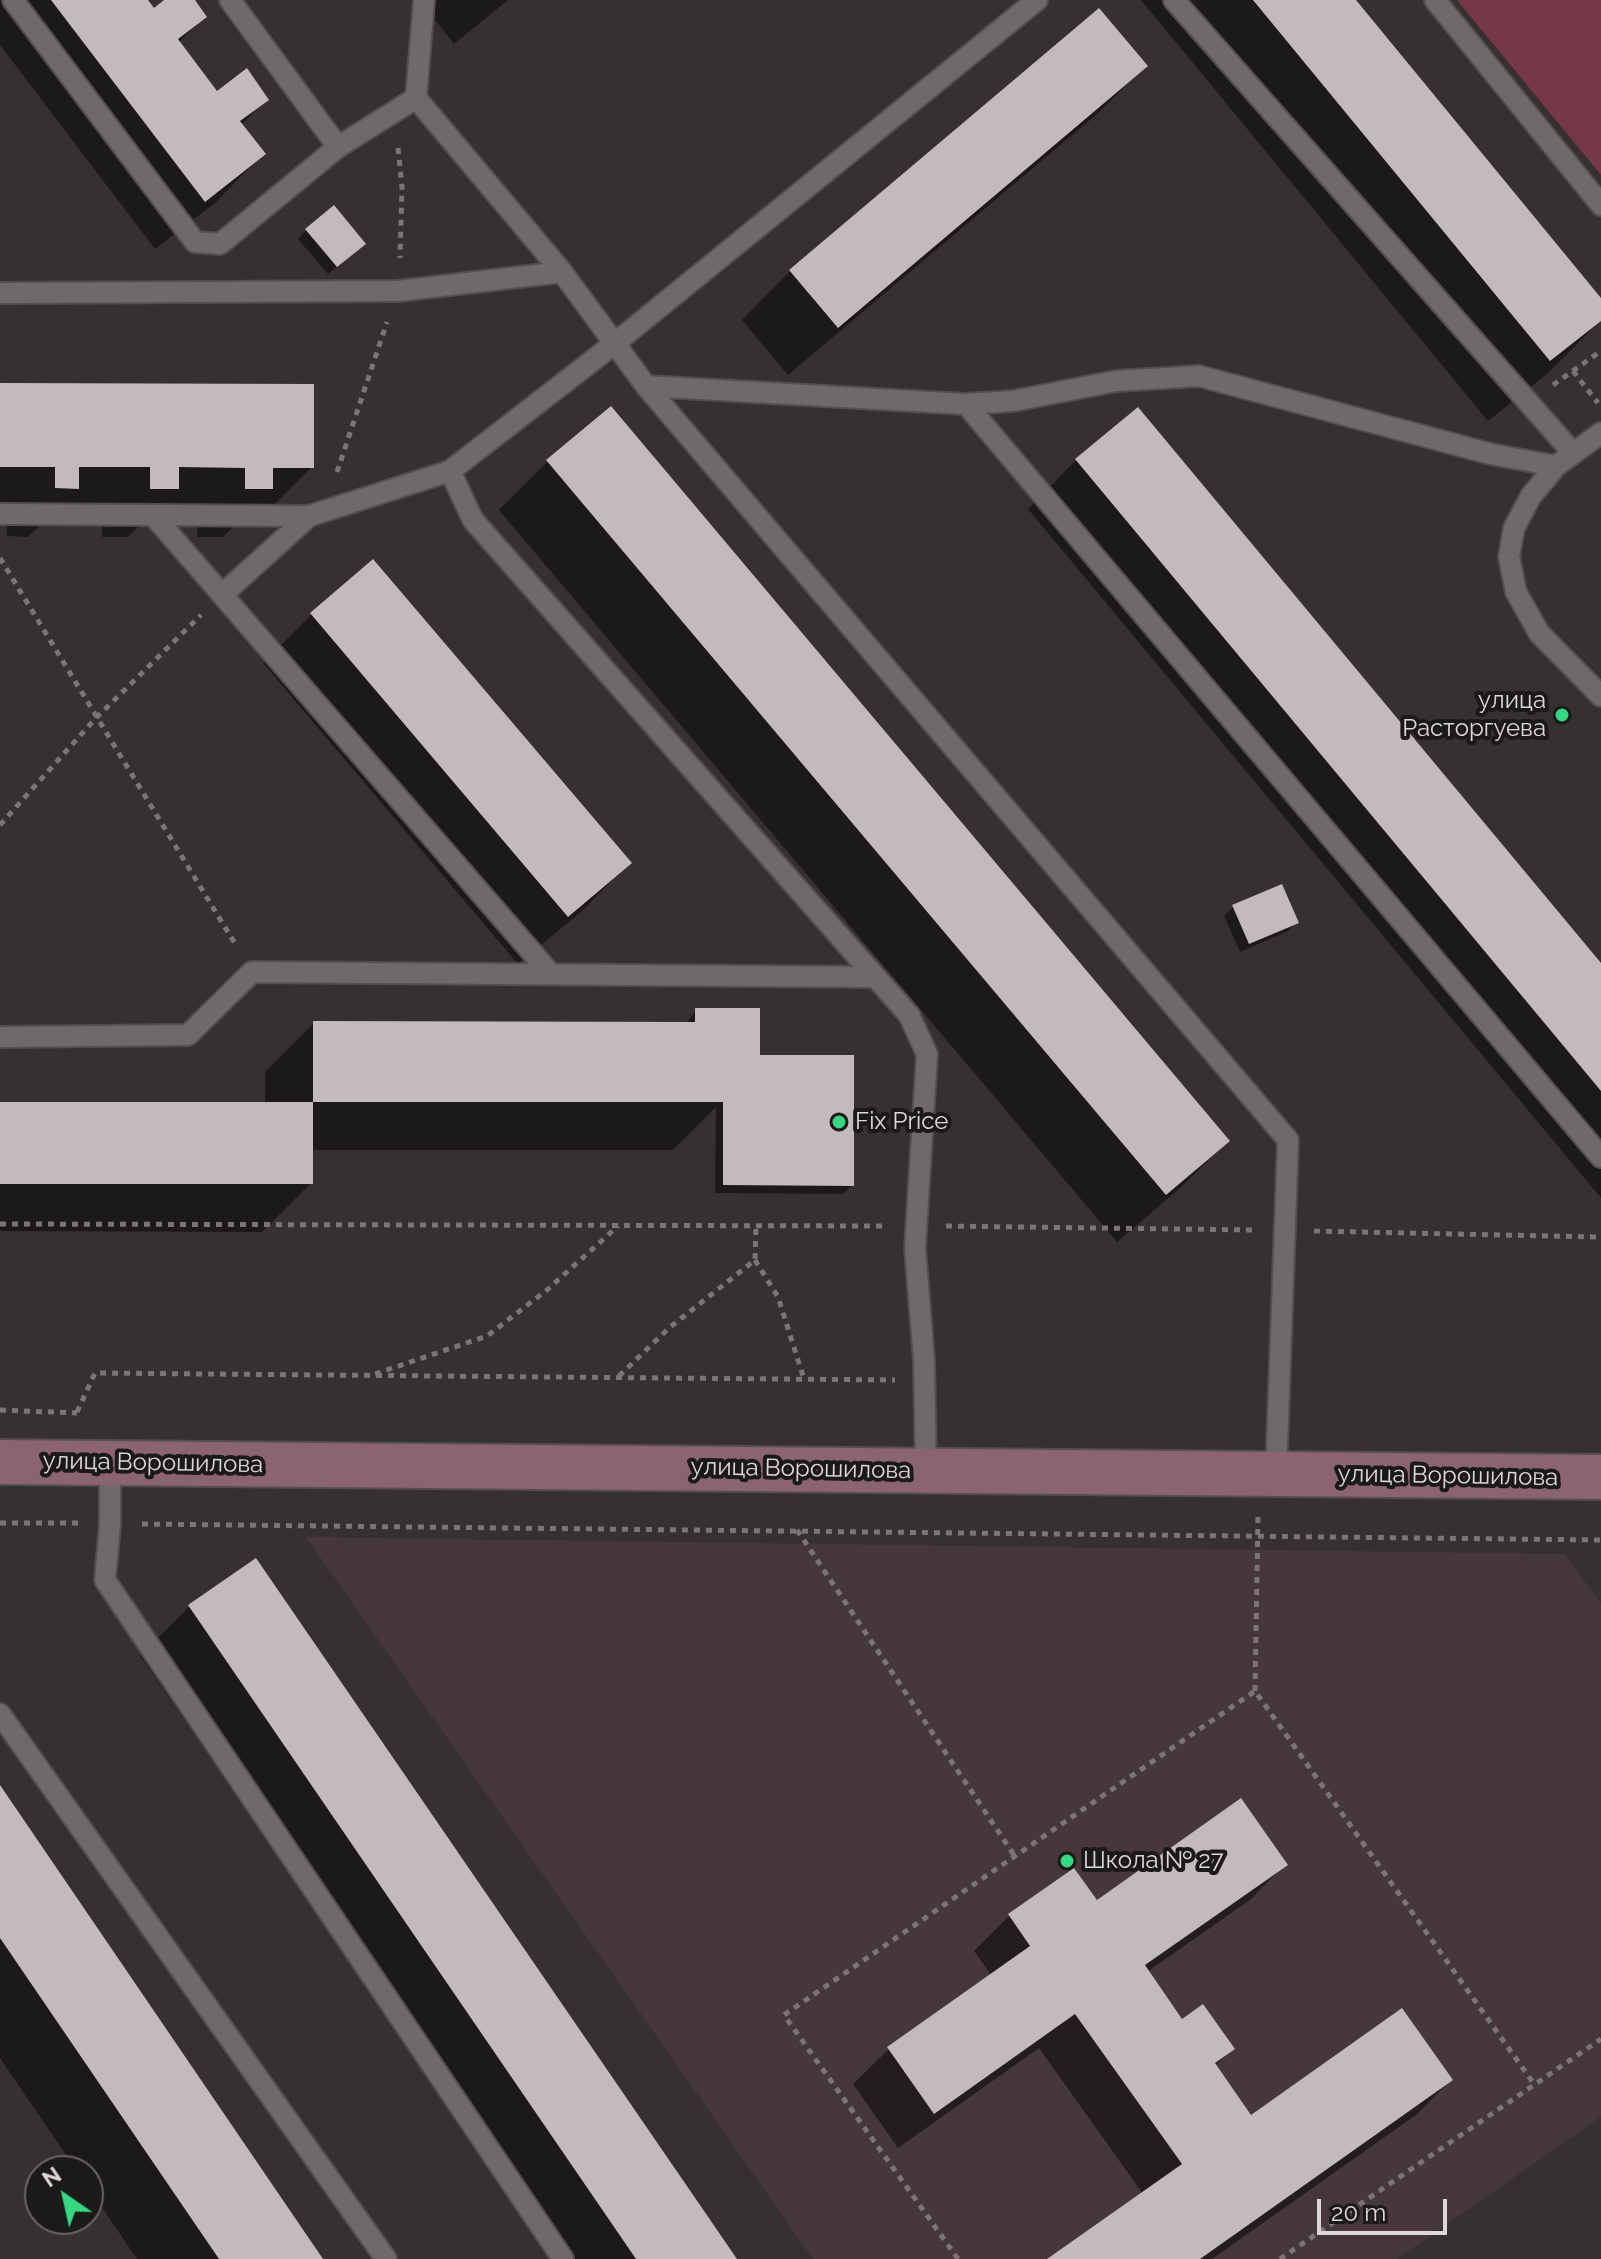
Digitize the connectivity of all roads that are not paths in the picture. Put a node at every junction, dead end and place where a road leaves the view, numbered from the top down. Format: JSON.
{"nodes":[{"id":1,"x":13,"y":0,"type":"edge"},
{"id":2,"x":230,"y":0,"type":"edge"},
{"id":3,"x":424,"y":0,"type":"edge"},
{"id":4,"x":1037,"y":0,"type":"edge"},
{"id":5,"x":1174,"y":0,"type":"edge"},
{"id":6,"x":1435,"y":0,"type":"edge"},
{"id":7,"x":416,"y":98,"type":"junction"},
{"id":8,"x":338,"y":147,"type":"junction"},
{"id":9,"x":1601,"y":205,"type":"edge"},
{"id":10,"x":562,"y":272,"type":"junction"},
{"id":11,"x":0,"y":293,"type":"edge"},
{"id":12,"x":614,"y":344,"type":"junction"},
{"id":13,"x":646,"y":386,"type":"junction"},
{"id":14,"x":966,"y":404,"type":"junction"},
{"id":15,"x":1601,"y":433,"type":"edge"},
{"id":16,"x":1573,"y":453,"type":"junction"},
{"id":17,"x":1556,"y":466,"type":"junction"},
{"id":18,"x":450,"y":471,"type":"junction"},
{"id":19,"x":0,"y":514,"type":"edge"},
{"id":20,"x":153,"y":515,"type":"junction"},
{"id":21,"x":309,"y":516,"type":"junction"},
{"id":22,"x":224,"y":593,"type":"junction"},
{"id":23,"x":1601,"y":696,"type":"edge"},
{"id":24,"x":549,"y":972,"type":"junction"},
{"id":25,"x":875,"y":977,"type":"junction"},
{"id":26,"x":0,"y":1037,"type":"edge"},
{"id":27,"x":1601,"y":1157,"type":"edge"},
{"id":28,"x":0,"y":1462,"type":"edge"},
{"id":29,"x":110,"y":1463,"type":"junction"},
{"id":30,"x":926,"y":1471,"type":"junction"},
{"id":31,"x":1276,"y":1474,"type":"junction"},
{"id":32,"x":1601,"y":1477,"type":"edge"},
{"id":33,"x":0,"y":1714,"type":"edge"},
{"id":34,"x":386,"y":2259,"type":"edge"},
{"id":35,"x":563,"y":2259,"type":"edge"}],
"edges":[{"from":1,"to":8,"type":"lane"},
{"from":2,"to":8,"type":"lane"},
{"from":3,"to":7,"type":"lane"},
{"from":4,"to":12,"type":"lane"},
{"from":5,"to":16,"type":"lane"},
{"from":6,"to":9,"type":"lane"},
{"from":7,"to":8,"type":"lane"},
{"from":7,"to":10,"type":"lane"},
{"from":10,"to":11,"type":"lane"},
{"from":10,"to":12,"type":"lane"},
{"from":12,"to":13,"type":"lane"},
{"from":12,"to":18,"type":"lane"},
{"from":13,"to":14,"type":"lane"},
{"from":13,"to":31,"type":"lane"},
{"from":14,"to":17,"type":"lane"},
{"from":14,"to":27,"type":"lane"},
{"from":15,"to":16,"type":"lane"},
{"from":16,"to":17,"type":"lane"},
{"from":17,"to":23,"type":"lane"},
{"from":18,"to":21,"type":"lane"},
{"from":18,"to":25,"type":"lane"},
{"from":19,"to":20,"type":"lane"},
{"from":20,"to":21,"type":"lane"},
{"from":20,"to":22,"type":"lane"},
{"from":21,"to":22,"type":"lane"},
{"from":22,"to":24,"type":"lane"},
{"from":24,"to":25,"type":"lane"},
{"from":24,"to":26,"type":"lane"},
{"from":25,"to":30,"type":"lane"},
{"from":28,"to":29,"type":"main road","name":"улица Ворошилова"},
{"from":29,"to":30,"type":"main road","name":"улица Ворошилова"},
{"from":29,"to":35,"type":"lane"},
{"from":30,"to":31,"type":"main road","name":"улица Ворошилова"},
{"from":31,"to":32,"type":"main road","name":"улица Ворошилова"},
{"from":33,"to":34,"type":"lane"}]}
